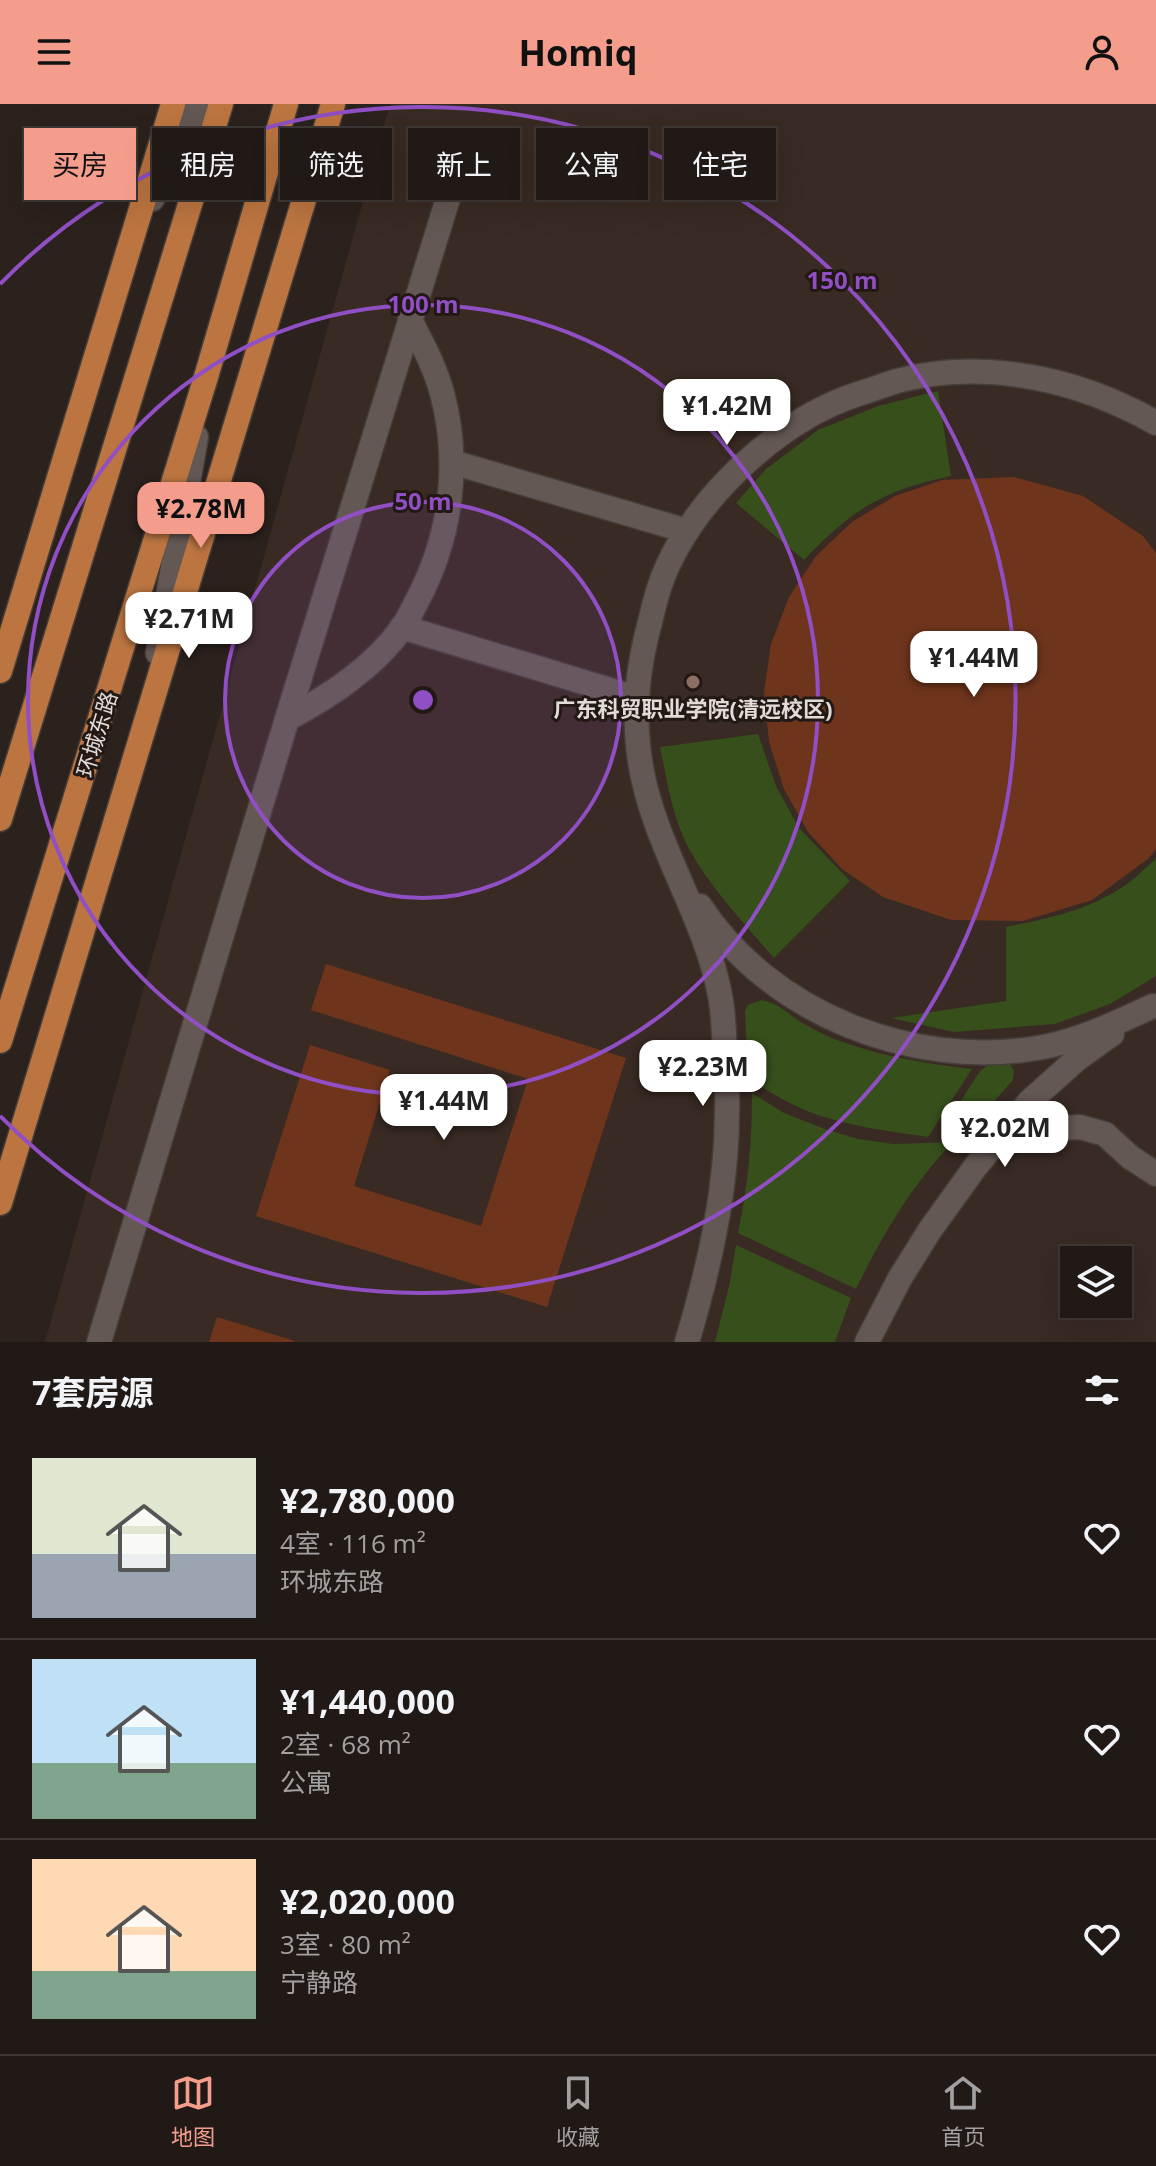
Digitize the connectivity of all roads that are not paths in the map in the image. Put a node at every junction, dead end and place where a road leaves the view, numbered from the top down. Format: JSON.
{"nodes":[{"id":1,"x":173,"y":104,"type":"edge"},
{"id":2,"x":198,"y":104,"type":"edge"},
{"id":3,"x":221,"y":104,"type":"edge"},
{"id":4,"x":286,"y":104,"type":"edge"},
{"id":5,"x":333,"y":104,"type":"edge"},
{"id":6,"x":447,"y":200,"type":"edge"},
{"id":7,"x":132,"y":238,"type":"junction"},
{"id":8,"x":410,"y":320,"type":"junction"},
{"id":9,"x":206,"y":377,"type":"junction"},
{"id":10,"x":1156,"y":423,"type":"edge"},
{"id":11,"x":452,"y":462,"type":"junction"},
{"id":12,"x":687,"y":531,"type":"junction"},
{"id":13,"x":402,"y":627,"type":"junction"},
{"id":14,"x":0,"y":671,"type":"edge"},
{"id":15,"x":636,"y":698,"type":"junction"},
{"id":16,"x":148,"y":714,"type":"junction"},
{"id":17,"x":287,"y":719,"type":"junction"},
{"id":18,"x":0,"y":819,"type":"edge"},
{"id":19,"x":678,"y":874,"type":"junction"},
{"id":20,"x":1154,"y":1005,"type":"edge"},
{"id":21,"x":0,"y":1041,"type":"edge"},
{"id":22,"x":1006,"y":1131,"type":"junction"},
{"id":23,"x":1156,"y":1174,"type":"edge"},
{"id":24,"x":0,"y":1203,"type":"edge"},
{"id":25,"x":99,"y":1342,"type":"edge"},
{"id":26,"x":687,"y":1342,"type":"edge"},
{"id":27,"x":867,"y":1342,"type":"edge"}],
"edges":[{"from":1,"to":7,"type":"main road"},
{"from":2,"to":7,"type":"street"},
{"from":3,"to":18,"type":"main road"},
{"from":4,"to":9,"type":"main road","name":"环城东路"},
{"from":5,"to":16,"type":"main road"},
{"from":6,"to":8,"type":"street"},
{"from":7,"to":14,"type":"main road"},
{"from":8,"to":11,"type":"street"},
{"from":8,"to":17,"type":"street"},
{"from":9,"to":16,"type":"street"},
{"from":9,"to":21,"type":"main road","name":"环城东路"},
{"from":10,"to":12,"type":"street"},
{"from":11,"to":12,"type":"street"},
{"from":11,"to":13,"type":"street"},
{"from":12,"to":15,"type":"street"},
{"from":13,"to":15,"type":"street"},
{"from":13,"to":17,"type":"street"},
{"from":15,"to":19,"type":"street"},
{"from":16,"to":24,"type":"main road"},
{"from":17,"to":25,"type":"street"},
{"from":19,"to":20,"type":"street"},
{"from":19,"to":26,"type":"street"},
{"from":20,"to":22,"type":"street"},
{"from":22,"to":23,"type":"street"},
{"from":22,"to":27,"type":"street"}]}
